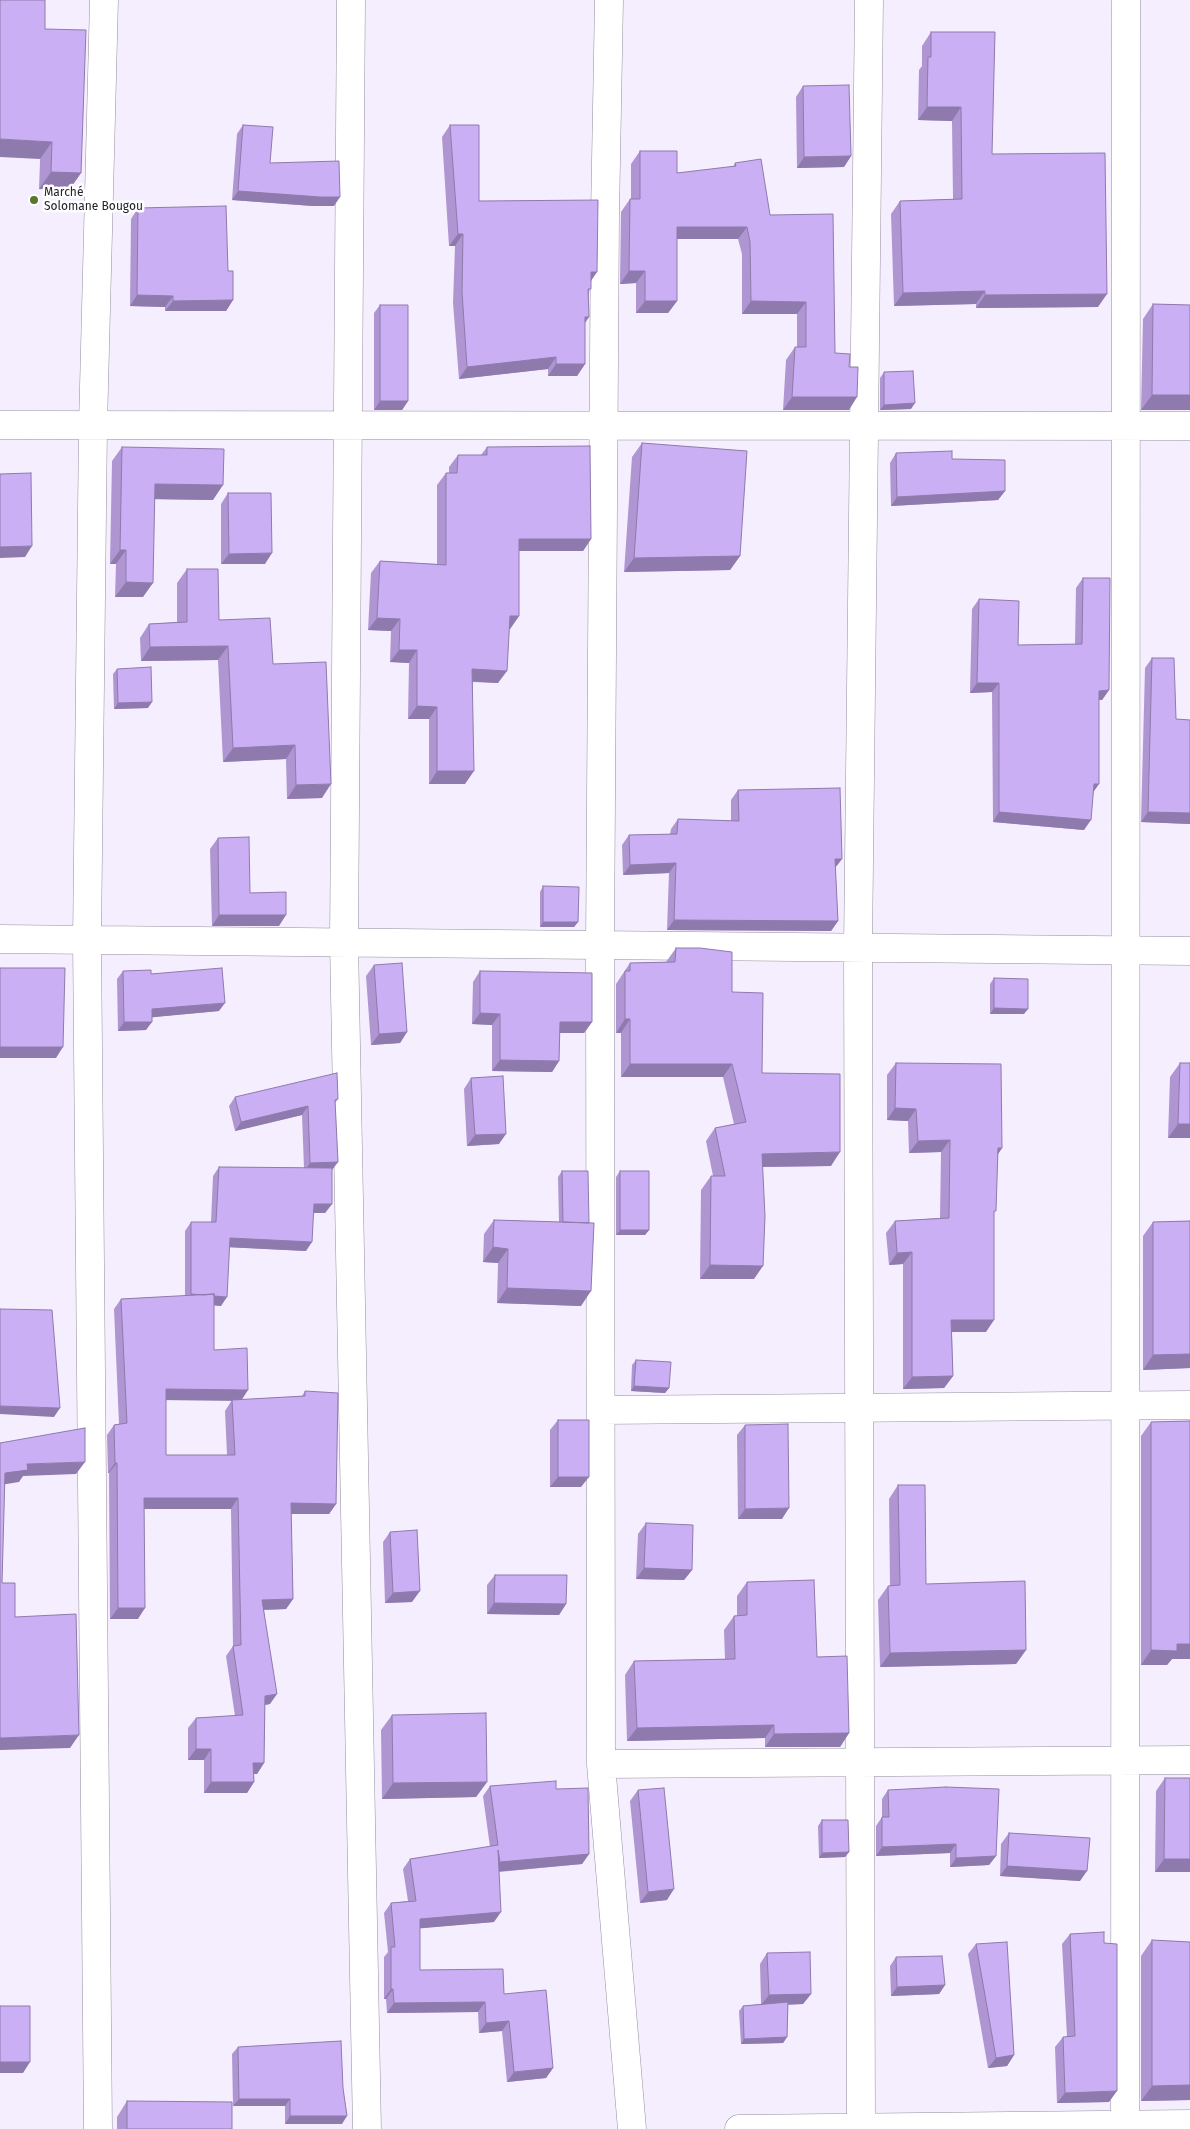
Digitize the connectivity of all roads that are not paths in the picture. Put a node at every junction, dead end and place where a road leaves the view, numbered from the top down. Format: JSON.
{"nodes":[{"id":1,"x":104,"y":0,"type":"edge"},
{"id":2,"x":351,"y":0,"type":"edge"},
{"id":3,"x":609,"y":0,"type":"edge"},
{"id":4,"x":869,"y":0,"type":"edge"},
{"id":5,"x":1126,"y":0,"type":"edge"},
{"id":6,"x":0,"y":425,"type":"edge"},
{"id":7,"x":93,"y":426,"type":"junction"},
{"id":8,"x":348,"y":426,"type":"junction"},
{"id":9,"x":603,"y":426,"type":"junction"},
{"id":10,"x":865,"y":426,"type":"junction"},
{"id":11,"x":1126,"y":426,"type":"junction"},
{"id":12,"x":1190,"y":426,"type":"edge"},
{"id":13,"x":0,"y":939,"type":"edge"},
{"id":14,"x":87,"y":940,"type":"junction"},
{"id":15,"x":344,"y":942,"type":"junction"},
{"id":16,"x":600,"y":945,"type":"junction"},
{"id":17,"x":858,"y":948,"type":"junction"},
{"id":18,"x":1126,"y":951,"type":"junction"},
{"id":19,"x":1190,"y":952,"type":"edge"},
{"id":20,"x":1190,"y":1405,"type":"edge"},
{"id":21,"x":1126,"y":1406,"type":"junction"},
{"id":22,"x":860,"y":1408,"type":"junction"},
{"id":23,"x":601,"y":1410,"type":"junction"},
{"id":24,"x":1190,"y":1760,"type":"edge"},
{"id":25,"x":1126,"y":1761,"type":"junction"},
{"id":26,"x":861,"y":1763,"type":"junction"},
{"id":27,"x":601,"y":1764,"type":"junction"},
{"id":28,"x":1190,"y":2124,"type":"edge"},
{"id":29,"x":1125,"y":2127,"type":"edge"},
{"id":30,"x":861,"y":2128,"type":"edge"},
{"id":31,"x":98,"y":2129,"type":"edge"},
{"id":32,"x":367,"y":2129,"type":"edge"},
{"id":33,"x":632,"y":2129,"type":"edge"},
{"id":34,"x":739,"y":2129,"type":"edge"}],
"edges":[{"from":1,"to":7,"type":"street"},
{"from":2,"to":8,"type":"street"},
{"from":3,"to":9,"type":"street"},
{"from":4,"to":10,"type":"street"},
{"from":5,"to":11,"type":"street"},
{"from":6,"to":7,"type":"street"},
{"from":7,"to":8,"type":"street"},
{"from":7,"to":14,"type":"street"},
{"from":8,"to":9,"type":"street"},
{"from":8,"to":15,"type":"street"},
{"from":9,"to":10,"type":"street"},
{"from":9,"to":16,"type":"street"},
{"from":10,"to":11,"type":"street"},
{"from":10,"to":17,"type":"street"},
{"from":11,"to":12,"type":"street"},
{"from":11,"to":18,"type":"street"},
{"from":13,"to":14,"type":"street"},
{"from":14,"to":15,"type":"street"},
{"from":14,"to":31,"type":"street"},
{"from":15,"to":16,"type":"street"},
{"from":15,"to":32,"type":"street"},
{"from":16,"to":17,"type":"street"},
{"from":16,"to":23,"type":"street"},
{"from":17,"to":18,"type":"street"},
{"from":17,"to":22,"type":"street"},
{"from":18,"to":19,"type":"street"},
{"from":18,"to":21,"type":"street"},
{"from":20,"to":21,"type":"street"},
{"from":21,"to":22,"type":"street"},
{"from":21,"to":25,"type":"street"},
{"from":22,"to":23,"type":"street"},
{"from":22,"to":26,"type":"street"},
{"from":23,"to":27,"type":"street"},
{"from":24,"to":25,"type":"street"},
{"from":25,"to":26,"type":"street"},
{"from":25,"to":29,"type":"street"},
{"from":26,"to":27,"type":"street"},
{"from":26,"to":30,"type":"street"},
{"from":27,"to":33,"type":"street"},
{"from":28,"to":29,"type":"street"},
{"from":29,"to":30,"type":"street"},
{"from":30,"to":34,"type":"street"}]}
